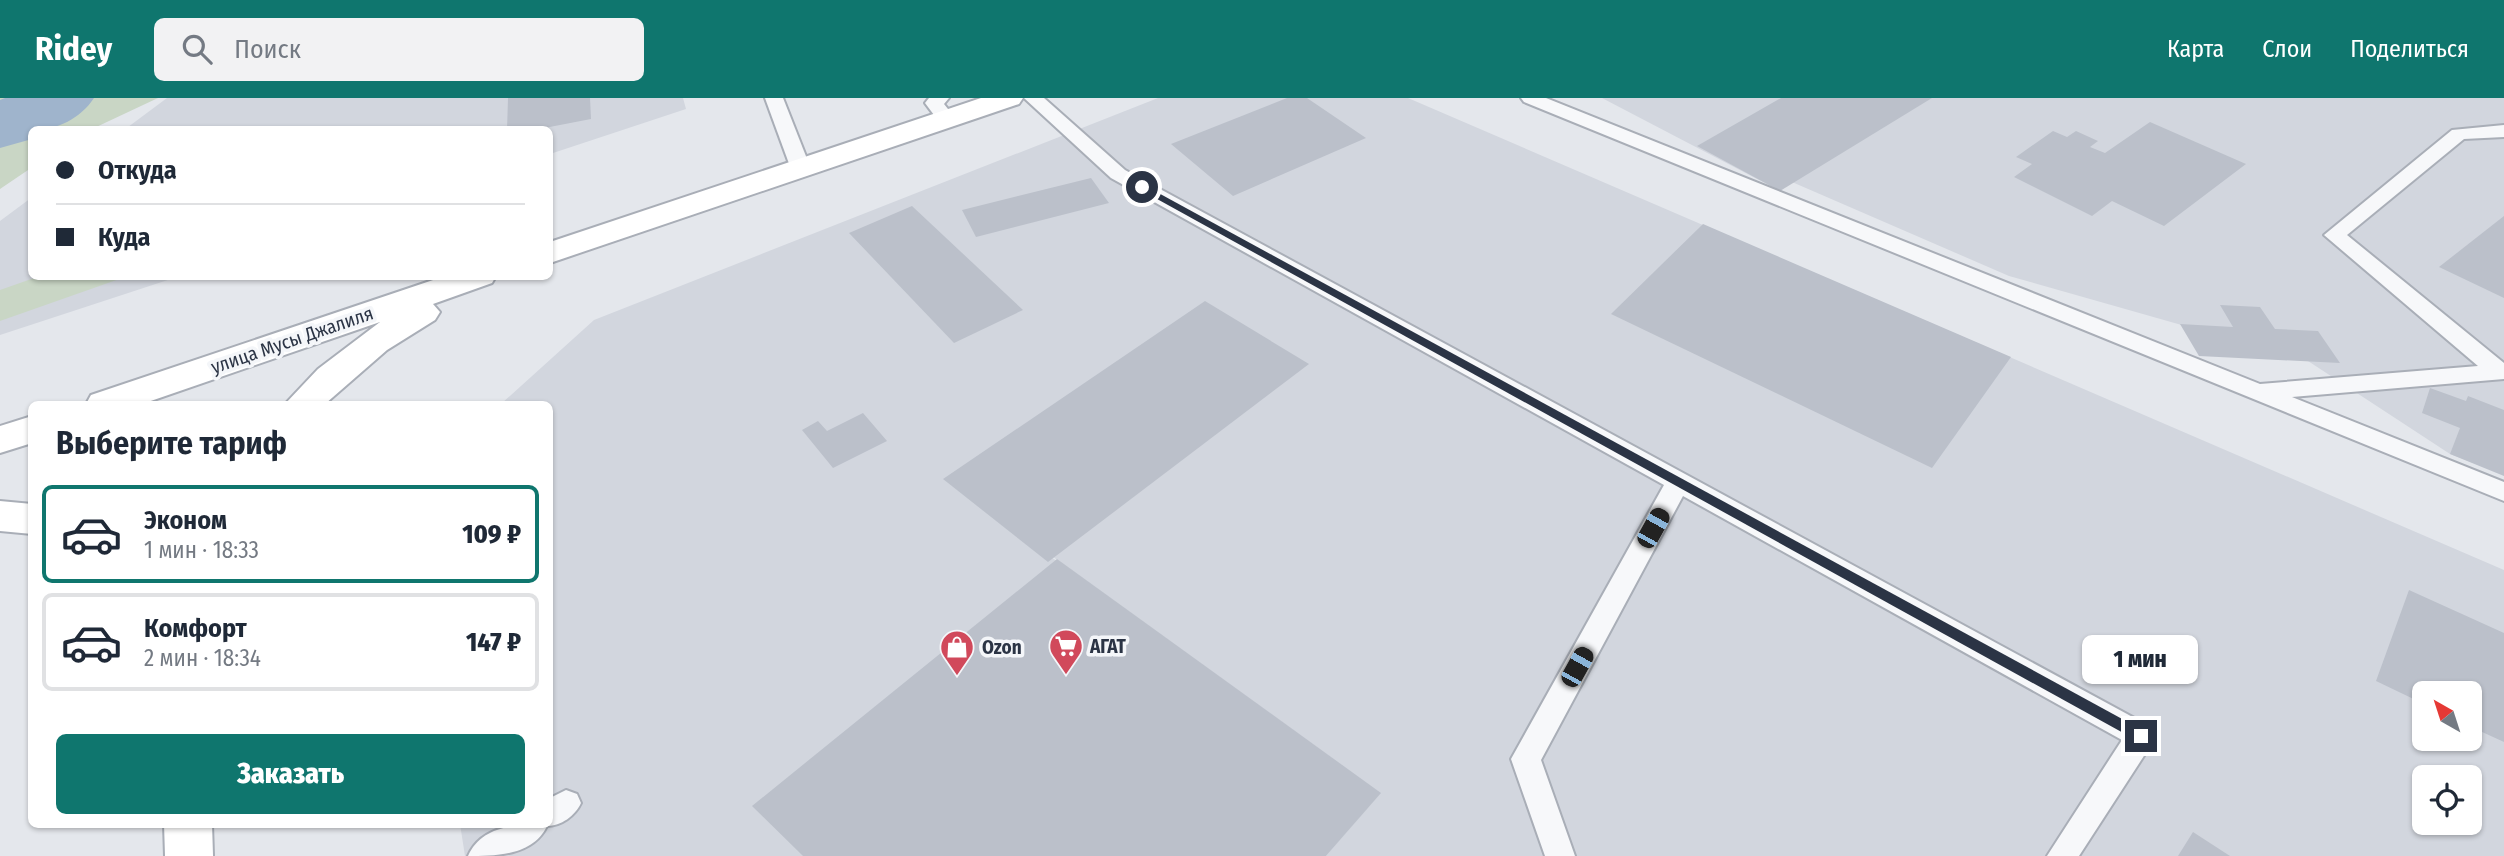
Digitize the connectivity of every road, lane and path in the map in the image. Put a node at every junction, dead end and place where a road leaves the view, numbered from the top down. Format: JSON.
{"nodes":[{"id":1,"x":774,"y":98,"type":"edge"},
{"id":2,"x":1009,"y":98,"type":"edge"},
{"id":3,"x":1033,"y":98,"type":"edge"},
{"id":4,"x":1530,"y":98,"type":"edge"},
{"id":5,"x":943,"y":109,"type":"edge"},
{"id":6,"x":2504,"y":131,"type":"edge"},
{"id":7,"x":801,"y":169,"type":"junction"},
{"id":8,"x":553,"y":252,"type":"edge"},
{"id":9,"x":468,"y":280,"type":"edge"},
{"id":10,"x":483,"y":280,"type":"edge"},
{"id":11,"x":2501,"y":371,"type":"edge"},
{"id":12,"x":2256,"y":392,"type":"junction"},
{"id":13,"x":113,"y":401,"type":"edge"},
{"id":14,"x":306,"y":401,"type":"edge"},
{"id":15,"x":28,"y":430,"type":"edge"},
{"id":16,"x":0,"y":440,"type":"edge"},
{"id":17,"x":1678,"y":482,"type":"junction"},
{"id":18,"x":2504,"y":492,"type":"edge"},
{"id":19,"x":0,"y":516,"type":"edge"},
{"id":20,"x":28,"y":519,"type":"edge"},
{"id":21,"x":188,"y":828,"type":"edge"},
{"id":22,"x":527,"y":828,"type":"edge"},
{"id":23,"x":189,"y":856,"type":"edge"},
{"id":24,"x":483,"y":856,"type":"edge"},
{"id":25,"x":1560,"y":856,"type":"edge"},
{"id":26,"x":2062,"y":856,"type":"edge"}],
"edges":[{"from":1,"to":7,"type":"lane"},
{"from":2,"to":5,"type":"main road"},
{"from":3,"to":17,"type":"lane"},
{"from":4,"to":12,"type":"lane"},
{"from":5,"to":7,"type":"main road"},
{"from":6,"to":11,"type":"lane"},
{"from":7,"to":8,"type":"main road"},
{"from":9,"to":13,"type":"main road","name":"улица Мусы Джалиля"},
{"from":10,"to":14,"type":"main road"},
{"from":11,"to":12,"type":"lane"},
{"from":12,"to":18,"type":"lane"},
{"from":15,"to":16,"type":"main road"},
{"from":17,"to":25,"type":"lane"},
{"from":17,"to":26,"type":"lane"},
{"from":19,"to":20,"type":"main road"},
{"from":21,"to":23,"type":"main road"},
{"from":22,"to":24,"type":"lane"}]}
